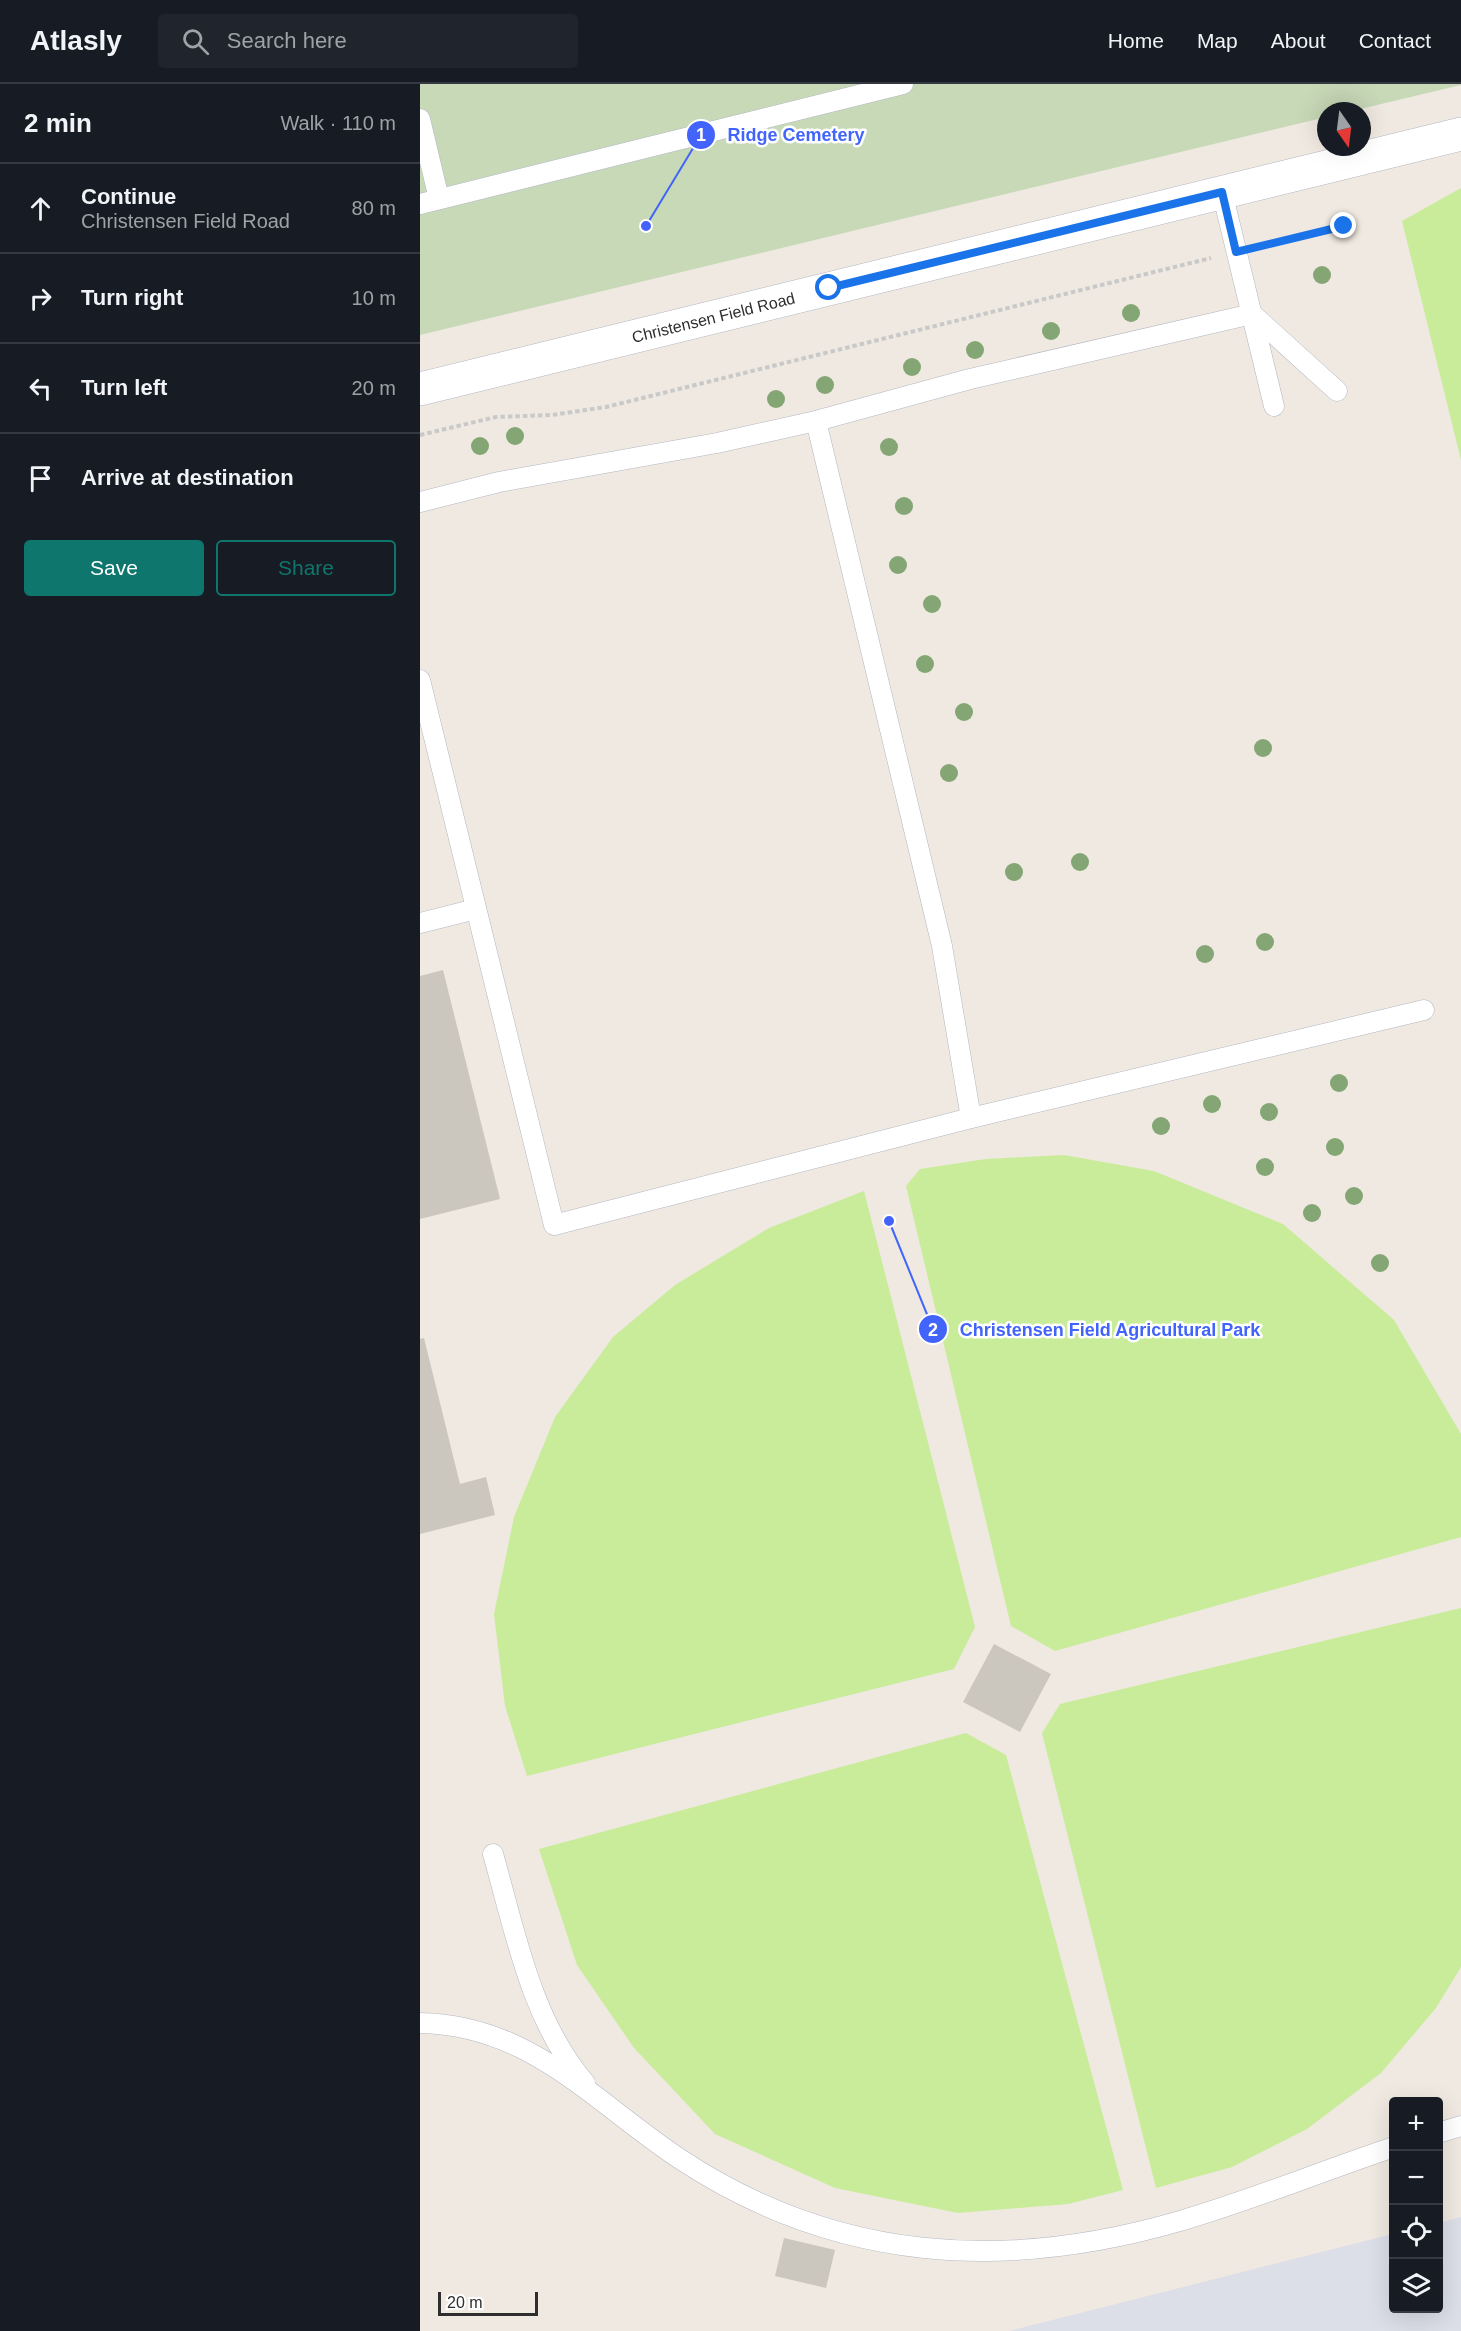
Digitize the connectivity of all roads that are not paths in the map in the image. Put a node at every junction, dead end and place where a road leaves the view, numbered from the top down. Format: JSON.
{"nodes":[{"id":1,"x":903,"y":84,"type":"edge"},
{"id":2,"x":420,"y":119,"type":"edge"},
{"id":3,"x":1461,"y":134,"type":"edge"},
{"id":4,"x":1222,"y":192,"type":"junction"},
{"id":5,"x":430,"y":201,"type":"edge"},
{"id":6,"x":1252,"y":314,"type":"junction"},
{"id":7,"x":420,"y":389,"type":"edge"},
{"id":8,"x":1337,"y":391,"type":"dead end"},
{"id":9,"x":1274,"y":406,"type":"dead end"},
{"id":10,"x":816,"y":421,"type":"junction"},
{"id":11,"x":420,"y":502,"type":"edge"},
{"id":12,"x":420,"y":680,"type":"edge"},
{"id":13,"x":476,"y":909,"type":"junction"},
{"id":14,"x":420,"y":923,"type":"edge"},
{"id":15,"x":1424,"y":1010,"type":"dead end"},
{"id":16,"x":971,"y":1118,"type":"junction"},
{"id":17,"x":493,"y":1854,"type":"dead end"},
{"id":18,"x":420,"y":2023,"type":"edge"},
{"id":19,"x":598,"y":2098,"type":"junction"},
{"id":20,"x":1461,"y":2126,"type":"edge"},
{"id":21,"x":1443,"y":2131,"type":"edge"},
{"id":22,"x":1389,"y":2149,"type":"edge"}],
"edges":[{"from":1,"to":5,"type":"lane"},
{"from":2,"to":5,"type":"lane"},
{"from":3,"to":4,"type":"street","name":"Christensen Field Road"},
{"from":4,"to":6,"type":"lane"},
{"from":4,"to":7,"type":"street","name":"Christensen Field Road"},
{"from":6,"to":8,"type":"lane"},
{"from":6,"to":9,"type":"lane"},
{"from":6,"to":10,"type":"lane"},
{"from":10,"to":11,"type":"lane"},
{"from":10,"to":16,"type":"lane"},
{"from":12,"to":13,"type":"lane"},
{"from":13,"to":14,"type":"lane"},
{"from":13,"to":16,"type":"lane"},
{"from":15,"to":16,"type":"lane"},
{"from":17,"to":19,"type":"lane"},
{"from":18,"to":19,"type":"lane"},
{"from":19,"to":22,"type":"lane"},
{"from":20,"to":21,"type":"lane"}]}
